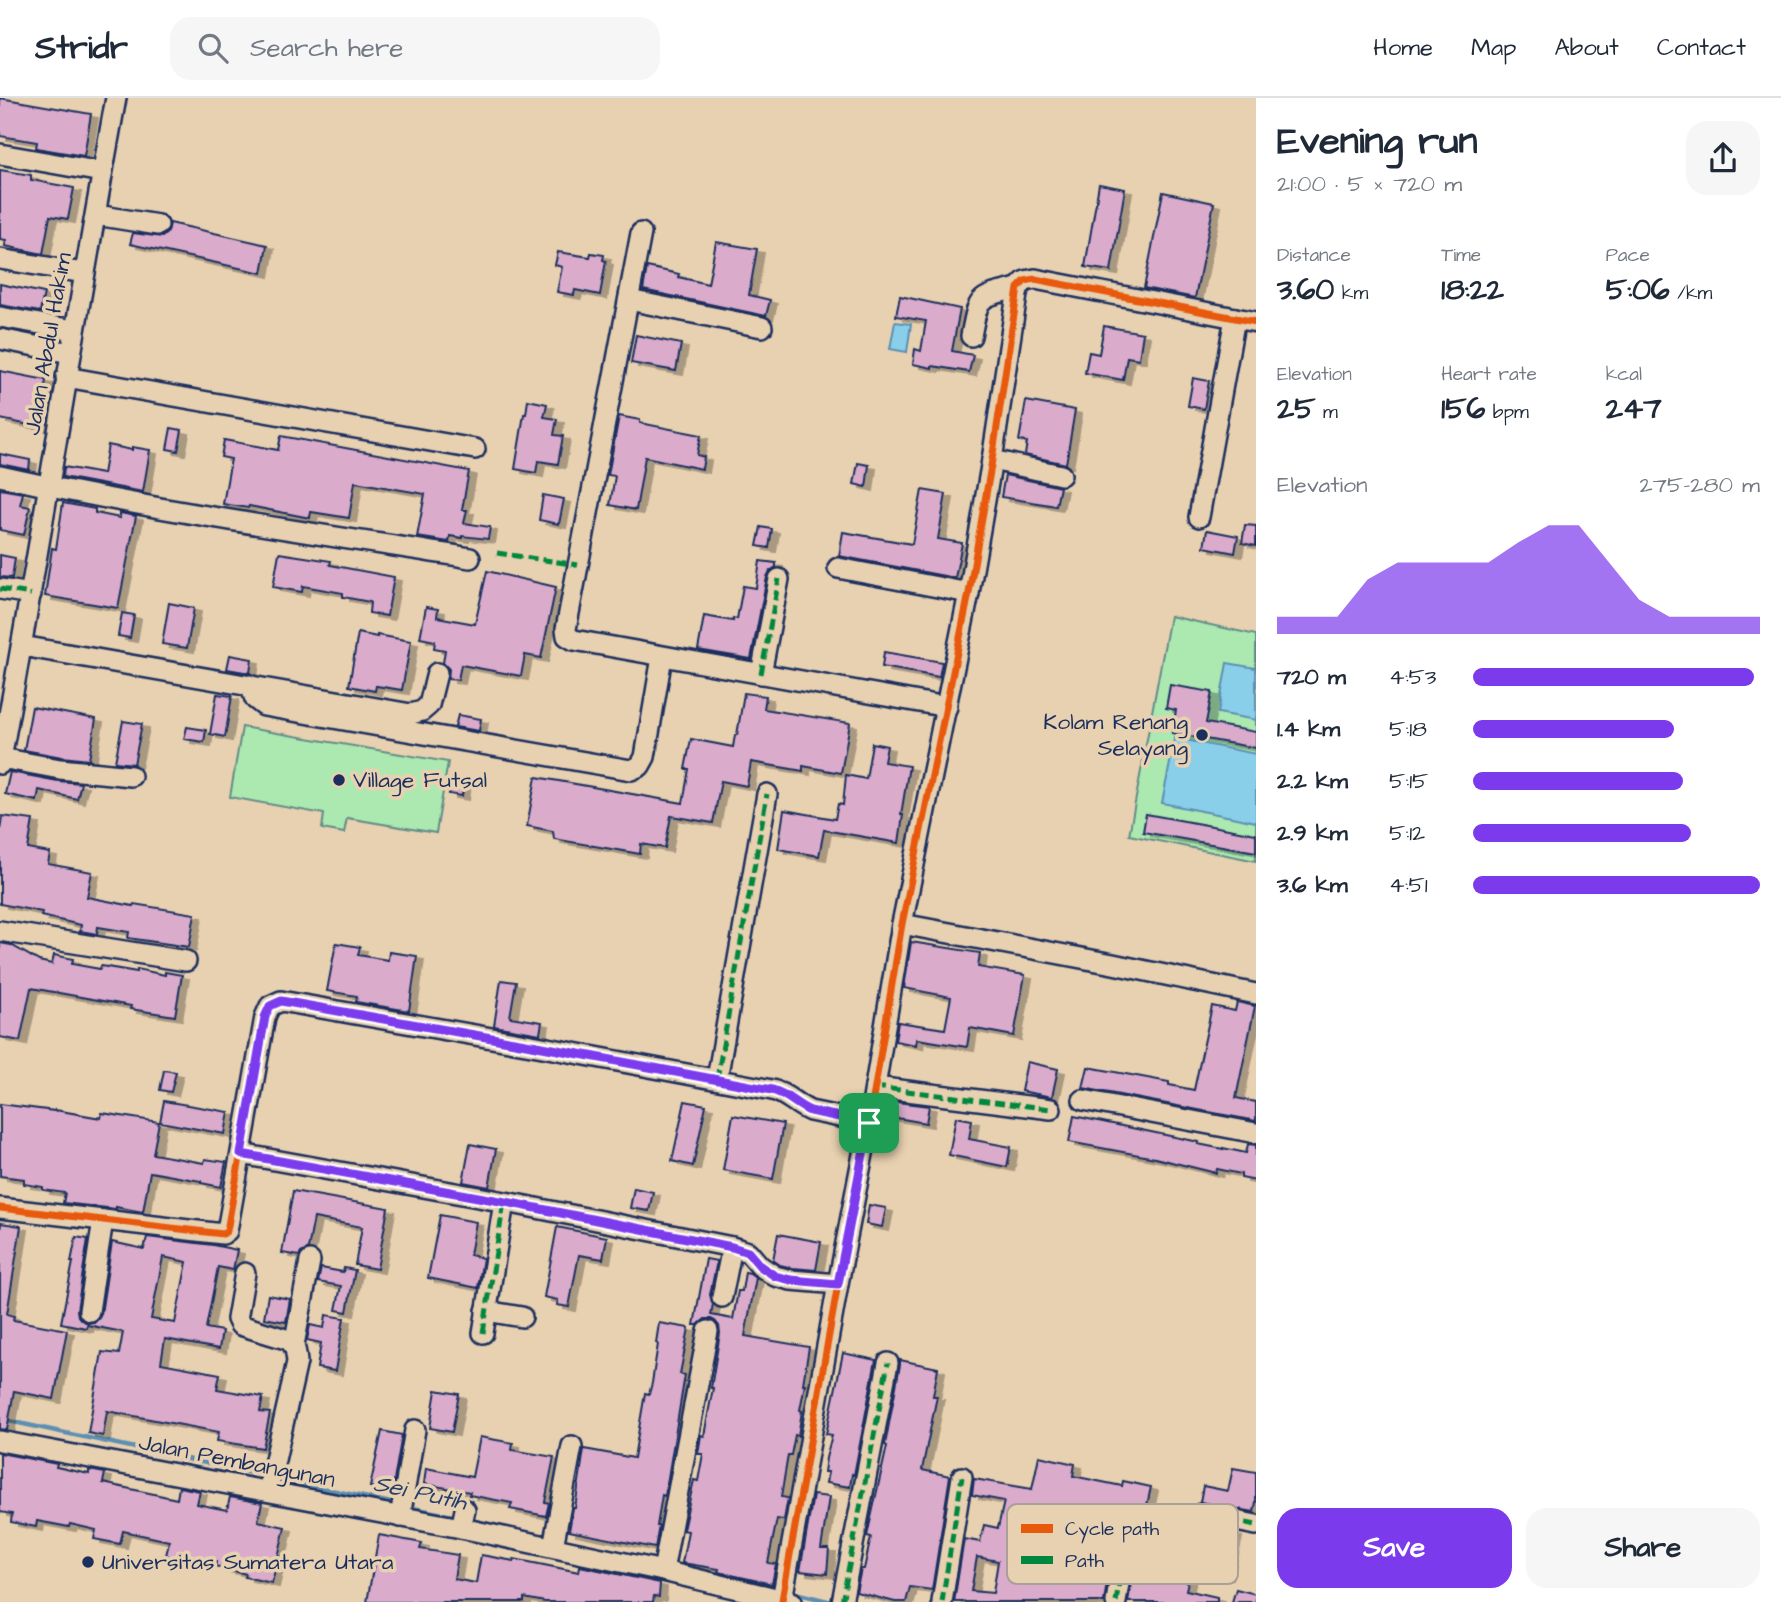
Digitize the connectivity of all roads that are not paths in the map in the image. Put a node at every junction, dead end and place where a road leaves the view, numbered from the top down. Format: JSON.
{"nodes":[{"id":1,"x":116,"y":98,"type":"edge"},
{"id":2,"x":0,"y":154,"type":"edge"},
{"id":3,"x":102,"y":172,"type":"junction"},
{"id":4,"x":96,"y":215,"type":"junction"},
{"id":5,"x":158,"y":225,"type":"dead end"},
{"id":6,"x":641,"y":233,"type":"dead end"},
{"id":7,"x":0,"y":259,"type":"edge"},
{"id":8,"x":84,"y":273,"type":"junction"},
{"id":9,"x":1018,"y":288,"type":"junction"},
{"id":10,"x":629,"y":300,"type":"junction"},
{"id":11,"x":0,"y":317,"type":"edge"},
{"id":12,"x":1235,"y":318,"type":"junction"},
{"id":13,"x":1256,"y":322,"type":"edge"},
{"id":14,"x":762,"y":327,"type":"dead end"},
{"id":15,"x":74,"y":330,"type":"junction"},
{"id":16,"x":971,"y":336,"type":"dead end"},
{"id":17,"x":0,"y":339,"type":"edge"},
{"id":18,"x":70,"y":353,"type":"junction"},
{"id":19,"x":66,"y":377,"type":"junction"},
{"id":20,"x":475,"y":449,"type":"dead end"},
{"id":21,"x":992,"y":460,"type":"junction"},
{"id":22,"x":1061,"y":475,"type":"dead end"},
{"id":23,"x":0,"y":476,"type":"edge"},
{"id":24,"x":49,"y":487,"type":"junction"},
{"id":25,"x":1199,"y":517,"type":"dead end"},
{"id":26,"x":470,"y":558,"type":"dead end"},
{"id":27,"x":838,"y":568,"type":"dead end"},
{"id":28,"x":779,"y":579,"type":"dead end"},
{"id":29,"x":0,"y":589,"type":"edge"},
{"id":30,"x":969,"y":593,"type":"junction"},
{"id":31,"x":31,"y":594,"type":"junction"},
{"id":32,"x":22,"y":646,"type":"junction"},
{"id":33,"x":662,"y":657,"type":"junction"},
{"id":34,"x":436,"y":673,"type":"dead end"},
{"id":35,"x":761,"y":674,"type":"junction"},
{"id":36,"x":8,"y":682,"type":"edge"},
{"id":37,"x":250,"y":685,"type":"junction"},
{"id":38,"x":947,"y":707,"type":"junction"},
{"id":39,"x":1,"y":761,"type":"edge"},
{"id":40,"x":131,"y":776,"type":"dead end"},
{"id":41,"x":767,"y":794,"type":"dead end"},
{"id":42,"x":902,"y":924,"type":"junction"},
{"id":43,"x":0,"y":931,"type":"edge"},
{"id":44,"x":186,"y":961,"type":"dead end"},
{"id":45,"x":1256,"y":994,"type":"edge"},
{"id":46,"x":717,"y":1079,"type":"junction"},
{"id":47,"x":875,"y":1087,"type":"junction"},
{"id":48,"x":1083,"y":1100,"type":"dead end"},
{"id":49,"x":1051,"y":1110,"type":"dead end"},
{"id":50,"x":869,"y":1123,"type":"junction"},
{"id":51,"x":1256,"y":1133,"type":"edge"},
{"id":52,"x":241,"y":1154,"type":"junction"},
{"id":53,"x":504,"y":1202,"type":"junction"},
{"id":54,"x":0,"y":1208,"type":"edge"},
{"id":55,"x":103,"y":1220,"type":"junction"},
{"id":56,"x":732,"y":1247,"type":"junction"},
{"id":57,"x":310,"y":1261,"type":"dead end"},
{"id":58,"x":245,"y":1273,"type":"dead end"},
{"id":59,"x":838,"y":1284,"type":"junction"},
{"id":60,"x":722,"y":1297,"type":"dead end"},
{"id":61,"x":89,"y":1311,"type":"dead end"},
{"id":62,"x":486,"y":1311,"type":"junction"},
{"id":63,"x":522,"y":1317,"type":"dead end"},
{"id":64,"x":708,"y":1331,"type":"dead end"},
{"id":65,"x":483,"y":1333,"type":"dead end"},
{"id":66,"x":294,"y":1345,"type":"junction"},
{"id":67,"x":888,"y":1363,"type":"dead end"},
{"id":68,"x":415,"y":1430,"type":"dead end"},
{"id":69,"x":0,"y":1441,"type":"edge"},
{"id":70,"x":572,"y":1446,"type":"dead end"},
{"id":71,"x":962,"y":1477,"type":"dead end"},
{"id":72,"x":271,"y":1482,"type":"junction"},
{"id":73,"x":402,"y":1508,"type":"junction"},
{"id":74,"x":1238,"y":1521,"type":"edge"},
{"id":75,"x":1256,"y":1525,"type":"edge"},
{"id":76,"x":554,"y":1542,"type":"junction"},
{"id":77,"x":664,"y":1566,"type":"junction"},
{"id":78,"x":1119,"y":1584,"type":"edge"},
{"id":79,"x":786,"y":1595,"type":"edge"},
{"id":80,"x":842,"y":1602,"type":"edge"},
{"id":81,"x":942,"y":1602,"type":"edge"},
{"id":82,"x":1116,"y":1602,"type":"edge"}],
"edges":[{"from":1,"to":3,"type":"street","name":"Jalan Abdul Hakim"},
{"from":2,"to":3,"type":"street"},
{"from":3,"to":4,"type":"street","name":"Jalan Abdul Hakim"},
{"from":4,"to":5,"type":"street"},
{"from":4,"to":8,"type":"street","name":"Jalan Abdul Hakim"},
{"from":6,"to":10,"type":"street"},
{"from":7,"to":8,"type":"street"},
{"from":8,"to":15,"type":"street","name":"Jalan Abdul Hakim"},
{"from":9,"to":12,"type":"street"},
{"from":9,"to":16,"type":"street"},
{"from":9,"to":21,"type":"street"},
{"from":10,"to":14,"type":"street"},
{"from":10,"to":33,"type":"street"},
{"from":11,"to":15,"type":"street"},
{"from":12,"to":13,"type":"street"},
{"from":12,"to":25,"type":"street"},
{"from":15,"to":18,"type":"street","name":"Jalan Abdul Hakim"},
{"from":17,"to":18,"type":"street"},
{"from":18,"to":19,"type":"street","name":"Jalan Abdul Hakim"},
{"from":19,"to":20,"type":"street"},
{"from":19,"to":24,"type":"street","name":"Jalan Abdul Hakim"},
{"from":21,"to":22,"type":"street"},
{"from":21,"to":30,"type":"street"},
{"from":23,"to":24,"type":"street"},
{"from":24,"to":26,"type":"street"},
{"from":24,"to":31,"type":"street","name":"Jalan Abdul Hakim"},
{"from":27,"to":30,"type":"street"},
{"from":28,"to":35,"type":"street"},
{"from":29,"to":31,"type":"street"},
{"from":30,"to":38,"type":"street"},
{"from":31,"to":32,"type":"street","name":"Jalan Abdul Hakim"},
{"from":32,"to":36,"type":"street","name":"Jalan Abdul Hakim"},
{"from":32,"to":37,"type":"street"},
{"from":33,"to":35,"type":"street"},
{"from":33,"to":37,"type":"street"},
{"from":34,"to":37,"type":"street"},
{"from":35,"to":38,"type":"street"},
{"from":36,"to":39,"type":"street","name":"Jalan Abdul Hakim"},
{"from":38,"to":42,"type":"street"},
{"from":39,"to":40,"type":"street"},
{"from":41,"to":46,"type":"street"},
{"from":42,"to":45,"type":"street"},
{"from":42,"to":47,"type":"street"},
{"from":43,"to":44,"type":"street"},
{"from":46,"to":50,"type":"street"},
{"from":46,"to":52,"type":"street"},
{"from":47,"to":49,"type":"street"},
{"from":47,"to":50,"type":"street"},
{"from":48,"to":51,"type":"street"},
{"from":50,"to":59,"type":"street"},
{"from":52,"to":53,"type":"street"},
{"from":52,"to":55,"type":"street"},
{"from":53,"to":56,"type":"street"},
{"from":53,"to":62,"type":"street"},
{"from":54,"to":55,"type":"street"},
{"from":55,"to":61,"type":"street"},
{"from":56,"to":59,"type":"street"},
{"from":56,"to":60,"type":"street"},
{"from":57,"to":66,"type":"street"},
{"from":58,"to":66,"type":"street"},
{"from":59,"to":79,"type":"street"},
{"from":62,"to":63,"type":"street"},
{"from":62,"to":65,"type":"street"},
{"from":64,"to":77,"type":"street"},
{"from":66,"to":72,"type":"street"},
{"from":67,"to":80,"type":"street"},
{"from":68,"to":73,"type":"street"},
{"from":69,"to":72,"type":"street","name":"Jalan Pembangunan"},
{"from":70,"to":76,"type":"street"},
{"from":71,"to":81,"type":"street"},
{"from":72,"to":73,"type":"street","name":"Jalan Pembangunan"},
{"from":73,"to":76,"type":"street","name":"Jalan Pembangunan"},
{"from":74,"to":75,"type":"street"},
{"from":76,"to":77,"type":"street","name":"Jalan Pembangunan"},
{"from":77,"to":79,"type":"street","name":"Jalan Pembangunan"},
{"from":78,"to":82,"type":"street"}]}
